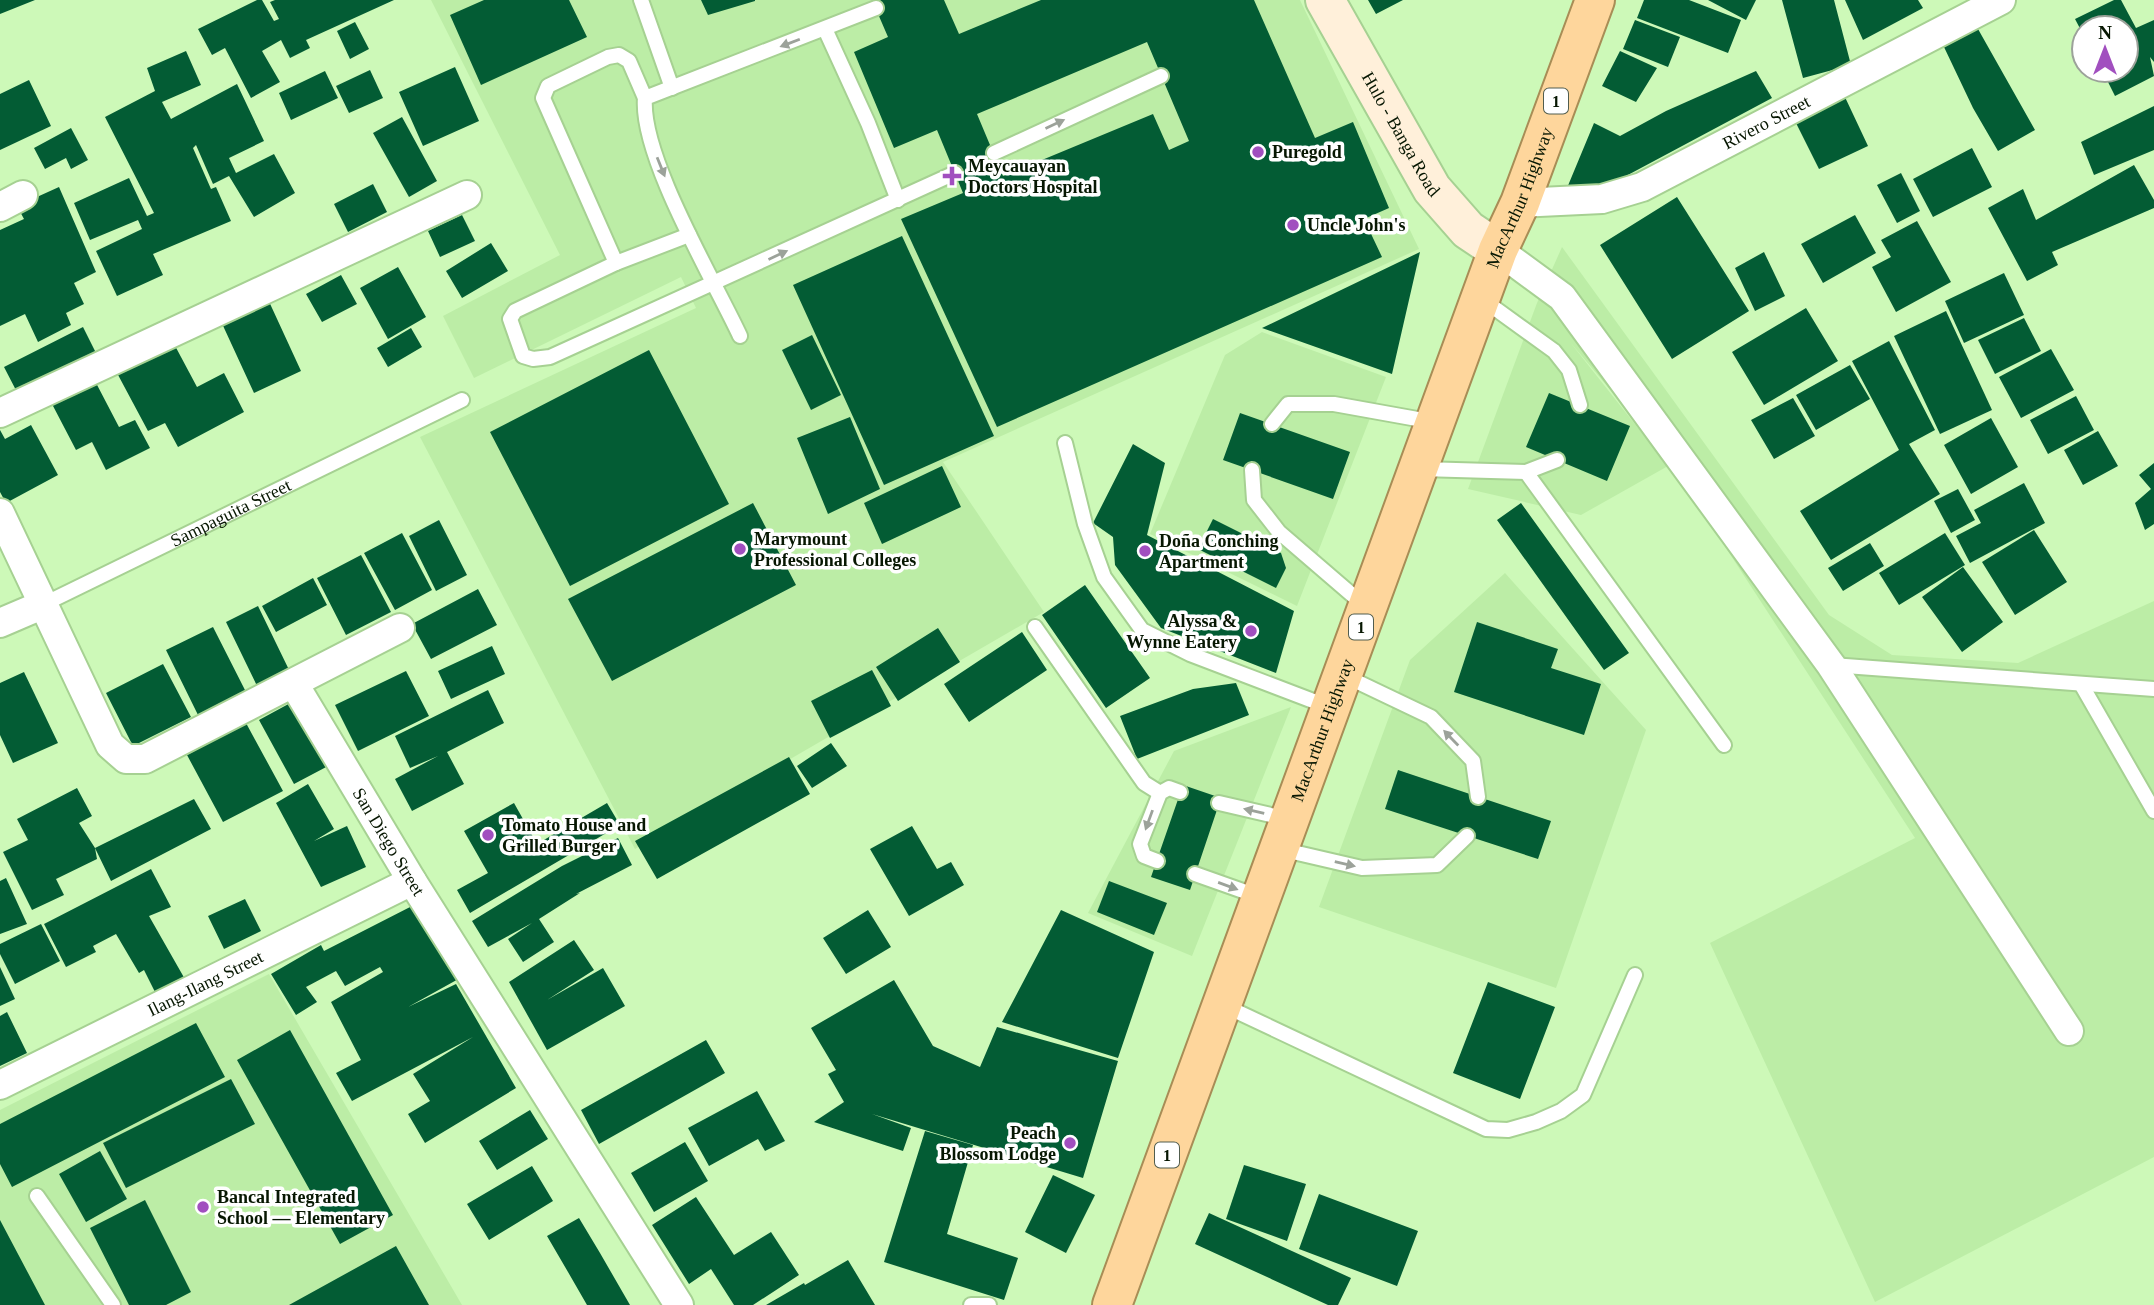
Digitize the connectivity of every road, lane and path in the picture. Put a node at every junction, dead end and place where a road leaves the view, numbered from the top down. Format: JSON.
{"nodes":[{"id":1,"x":641,"y":0,"type":"edge"},
{"id":2,"x":1325,"y":0,"type":"edge"},
{"id":3,"x":1595,"y":0,"type":"edge"},
{"id":4,"x":2001,"y":0,"type":"edge"},
{"id":5,"x":876,"y":8,"type":"dead end"},
{"id":6,"x":825,"y":29,"type":"junction"},
{"id":7,"x":1161,"y":76,"type":"dead end"},
{"id":8,"x":672,"y":88,"type":"junction"},
{"id":9,"x":645,"y":98,"type":"junction"},
{"id":10,"x":993,"y":153,"type":"dead end"},
{"id":11,"x":955,"y":173,"type":"dead end"},
{"id":12,"x":467,"y":195,"type":"dead end"},
{"id":13,"x":898,"y":200,"type":"junction"},
{"id":14,"x":1520,"y":203,"type":"junction"},
{"id":15,"x":689,"y":235,"type":"junction"},
{"id":16,"x":1499,"y":250,"type":"junction"},
{"id":17,"x":616,"y":263,"type":"junction"},
{"id":18,"x":716,"y":283,"type":"junction"},
{"id":19,"x":1481,"y":298,"type":"junction"},
{"id":20,"x":740,"y":336,"type":"dead end"},
{"id":21,"x":462,"y":400,"type":"dead end"},
{"id":22,"x":1580,"y":405,"type":"dead end"},
{"id":23,"x":0,"y":413,"type":"edge"},
{"id":24,"x":1435,"y":423,"type":"junction"},
{"id":25,"x":1272,"y":424,"type":"dead end"},
{"id":26,"x":1065,"y":443,"type":"dead end"},
{"id":27,"x":1557,"y":460,"type":"dead end"},
{"id":28,"x":1418,"y":469,"type":"junction"},
{"id":29,"x":1252,"y":470,"type":"dead end"},
{"id":30,"x":1526,"y":472,"type":"junction"},
{"id":31,"x":0,"y":513,"type":"edge"},
{"id":32,"x":42,"y":605,"type":"junction"},
{"id":33,"x":1367,"y":609,"type":"junction"},
{"id":34,"x":0,"y":623,"type":"edge"},
{"id":35,"x":1035,"y":627,"type":"dead end"},
{"id":36,"x":400,"y":628,"type":"dead end"},
{"id":37,"x":1831,"y":665,"type":"junction"},
{"id":38,"x":294,"y":684,"type":"junction"},
{"id":39,"x":2081,"y":684,"type":"junction"},
{"id":40,"x":2154,"y":689,"type":"edge"},
{"id":41,"x":1337,"y":691,"type":"junction"},
{"id":42,"x":1724,"y":745,"type":"dead end"},
{"id":43,"x":1180,"y":792,"type":"dead end"},
{"id":44,"x":1160,"y":793,"type":"junction"},
{"id":45,"x":1478,"y":797,"type":"dead end"},
{"id":46,"x":1219,"y":803,"type":"dead end"},
{"id":47,"x":2154,"y":811,"type":"edge"},
{"id":48,"x":1284,"y":834,"type":"junction"},
{"id":49,"x":1467,"y":836,"type":"dead end"},
{"id":50,"x":1157,"y":861,"type":"dead end"},
{"id":51,"x":1195,"y":874,"type":"dead end"},
{"id":52,"x":412,"y":881,"type":"junction"},
{"id":53,"x":1261,"y":897,"type":"junction"},
{"id":54,"x":1635,"y":975,"type":"dead end"},
{"id":55,"x":1222,"y":1004,"type":"junction"},
{"id":56,"x":2069,"y":1031,"type":"dead end"},
{"id":57,"x":0,"y":1085,"type":"edge"},
{"id":58,"x":37,"y":1196,"type":"dead end"},
{"id":59,"x":113,"y":1305,"type":"edge"},
{"id":60,"x":678,"y":1305,"type":"edge"},
{"id":61,"x":971,"y":1305,"type":"edge"},
{"id":62,"x":989,"y":1305,"type":"edge"},
{"id":63,"x":1112,"y":1305,"type":"edge"}],
"edges":[{"from":1,"to":8,"type":"lane"},
{"from":2,"to":16,"type":"main road","name":"Hulo - Banga Road"},
{"from":3,"to":14,"type":"highway","name":"MacArthur Highway","number":"1"},
{"from":4,"to":14,"type":"street","name":"Rivero Street"},
{"from":5,"to":6,"type":"lane"},
{"from":6,"to":8,"type":"lane","one_way":true},
{"from":6,"to":13,"type":"lane"},
{"from":10,"to":7,"type":"lane","one_way":true},
{"from":8,"to":9,"type":"lane"},
{"from":9,"to":15,"type":"lane","one_way":true},
{"from":9,"to":17,"type":"lane"},
{"from":11,"to":13,"type":"lane"},
{"from":12,"to":23,"type":"street"},
{"from":18,"to":13,"type":"lane","one_way":true},
{"from":14,"to":16,"type":"highway","name":"MacArthur Highway","number":"1"},
{"from":15,"to":17,"type":"lane"},
{"from":15,"to":18,"type":"lane"},
{"from":16,"to":19,"type":"highway","name":"MacArthur Highway","number":"1"},
{"from":16,"to":37,"type":"street"},
{"from":17,"to":18,"type":"lane"},
{"from":18,"to":20,"type":"lane"},
{"from":19,"to":22,"type":"lane"},
{"from":19,"to":24,"type":"highway","name":"MacArthur Highway","number":"1"},
{"from":21,"to":32,"type":"lane","name":"Sampaguita Street"},
{"from":24,"to":25,"type":"lane"},
{"from":24,"to":28,"type":"highway","name":"MacArthur Highway","number":"1"},
{"from":26,"to":41,"type":"lane"},
{"from":27,"to":30,"type":"lane"},
{"from":28,"to":30,"type":"lane"},
{"from":28,"to":33,"type":"highway","name":"MacArthur Highway","number":"1"},
{"from":29,"to":33,"type":"lane"},
{"from":30,"to":42,"type":"lane"},
{"from":31,"to":32,"type":"street"},
{"from":32,"to":34,"type":"street","name":"Sampaguita Street"},
{"from":32,"to":38,"type":"street"},
{"from":33,"to":41,"type":"highway","name":"MacArthur Highway","number":"1"},
{"from":35,"to":44,"type":"lane"},
{"from":36,"to":38,"type":"street"},
{"from":37,"to":39,"type":"lane"},
{"from":37,"to":56,"type":"street"},
{"from":38,"to":52,"type":"street","name":"San Diego Street"},
{"from":39,"to":40,"type":"lane"},
{"from":39,"to":47,"type":"lane"},
{"from":45,"to":41,"type":"lane","one_way":true},
{"from":41,"to":48,"type":"highway","name":"MacArthur Highway","number":"1"},
{"from":43,"to":44,"type":"lane"},
{"from":44,"to":50,"type":"lane","one_way":true},
{"from":48,"to":46,"type":"lane","one_way":true},
{"from":48,"to":49,"type":"lane","one_way":true},
{"from":48,"to":53,"type":"highway","name":"MacArthur Highway","number":"1"},
{"from":51,"to":53,"type":"lane","one_way":true},
{"from":52,"to":57,"type":"street","name":"Ilang-Ilang Street"},
{"from":52,"to":60,"type":"street","name":"San Diego Street"},
{"from":53,"to":55,"type":"highway","name":"MacArthur Highway","number":"1"},
{"from":54,"to":55,"type":"lane"},
{"from":55,"to":63,"type":"highway","name":"MacArthur Highway","number":"1"},
{"from":58,"to":59,"type":"lane"},
{"from":61,"to":62,"type":"lane"}]}
